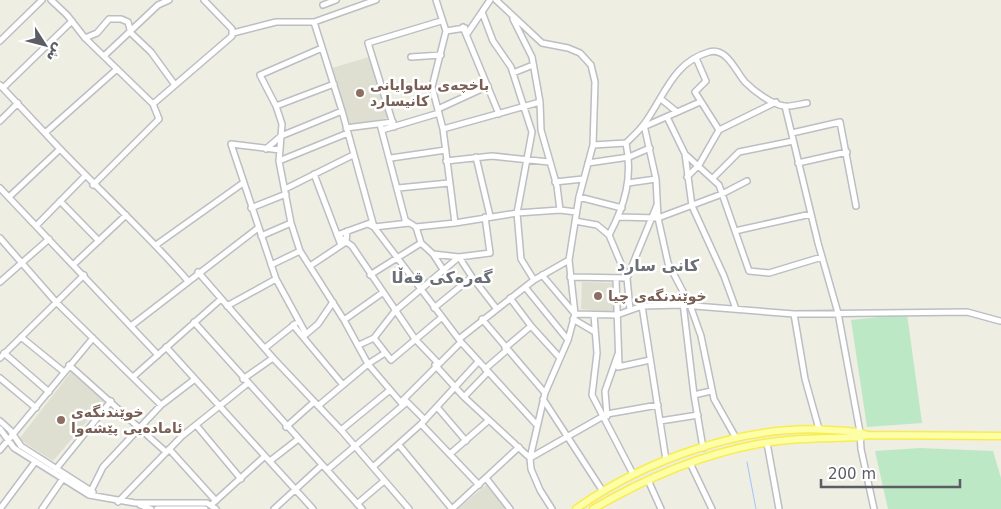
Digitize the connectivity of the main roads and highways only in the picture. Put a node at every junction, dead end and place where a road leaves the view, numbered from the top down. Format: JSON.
{"nodes":[{"id":1,"x":862,"y":435,"type":"junction"},
{"id":2,"x":1001,"y":436,"type":"edge"},
{"id":3,"x":696,"y":451,"type":"junction"},
{"id":4,"x":682,"y":455,"type":"junction"},
{"id":5,"x":691,"y":462,"type":"junction"},
{"id":6,"x":576,"y":509,"type":"edge"},
{"id":7,"x":593,"y":509,"type":"edge"}],
"edges":[{"from":1,"to":2,"type":"main road"},
{"from":1,"to":3,"type":"main road"},
{"from":1,"to":5,"type":"main road"},
{"from":3,"to":4,"type":"main road"},
{"from":3,"to":5,"type":"main road"},
{"from":4,"to":5,"type":"main road"},
{"from":4,"to":6,"type":"main road"},
{"from":5,"to":7,"type":"main road"}]}
